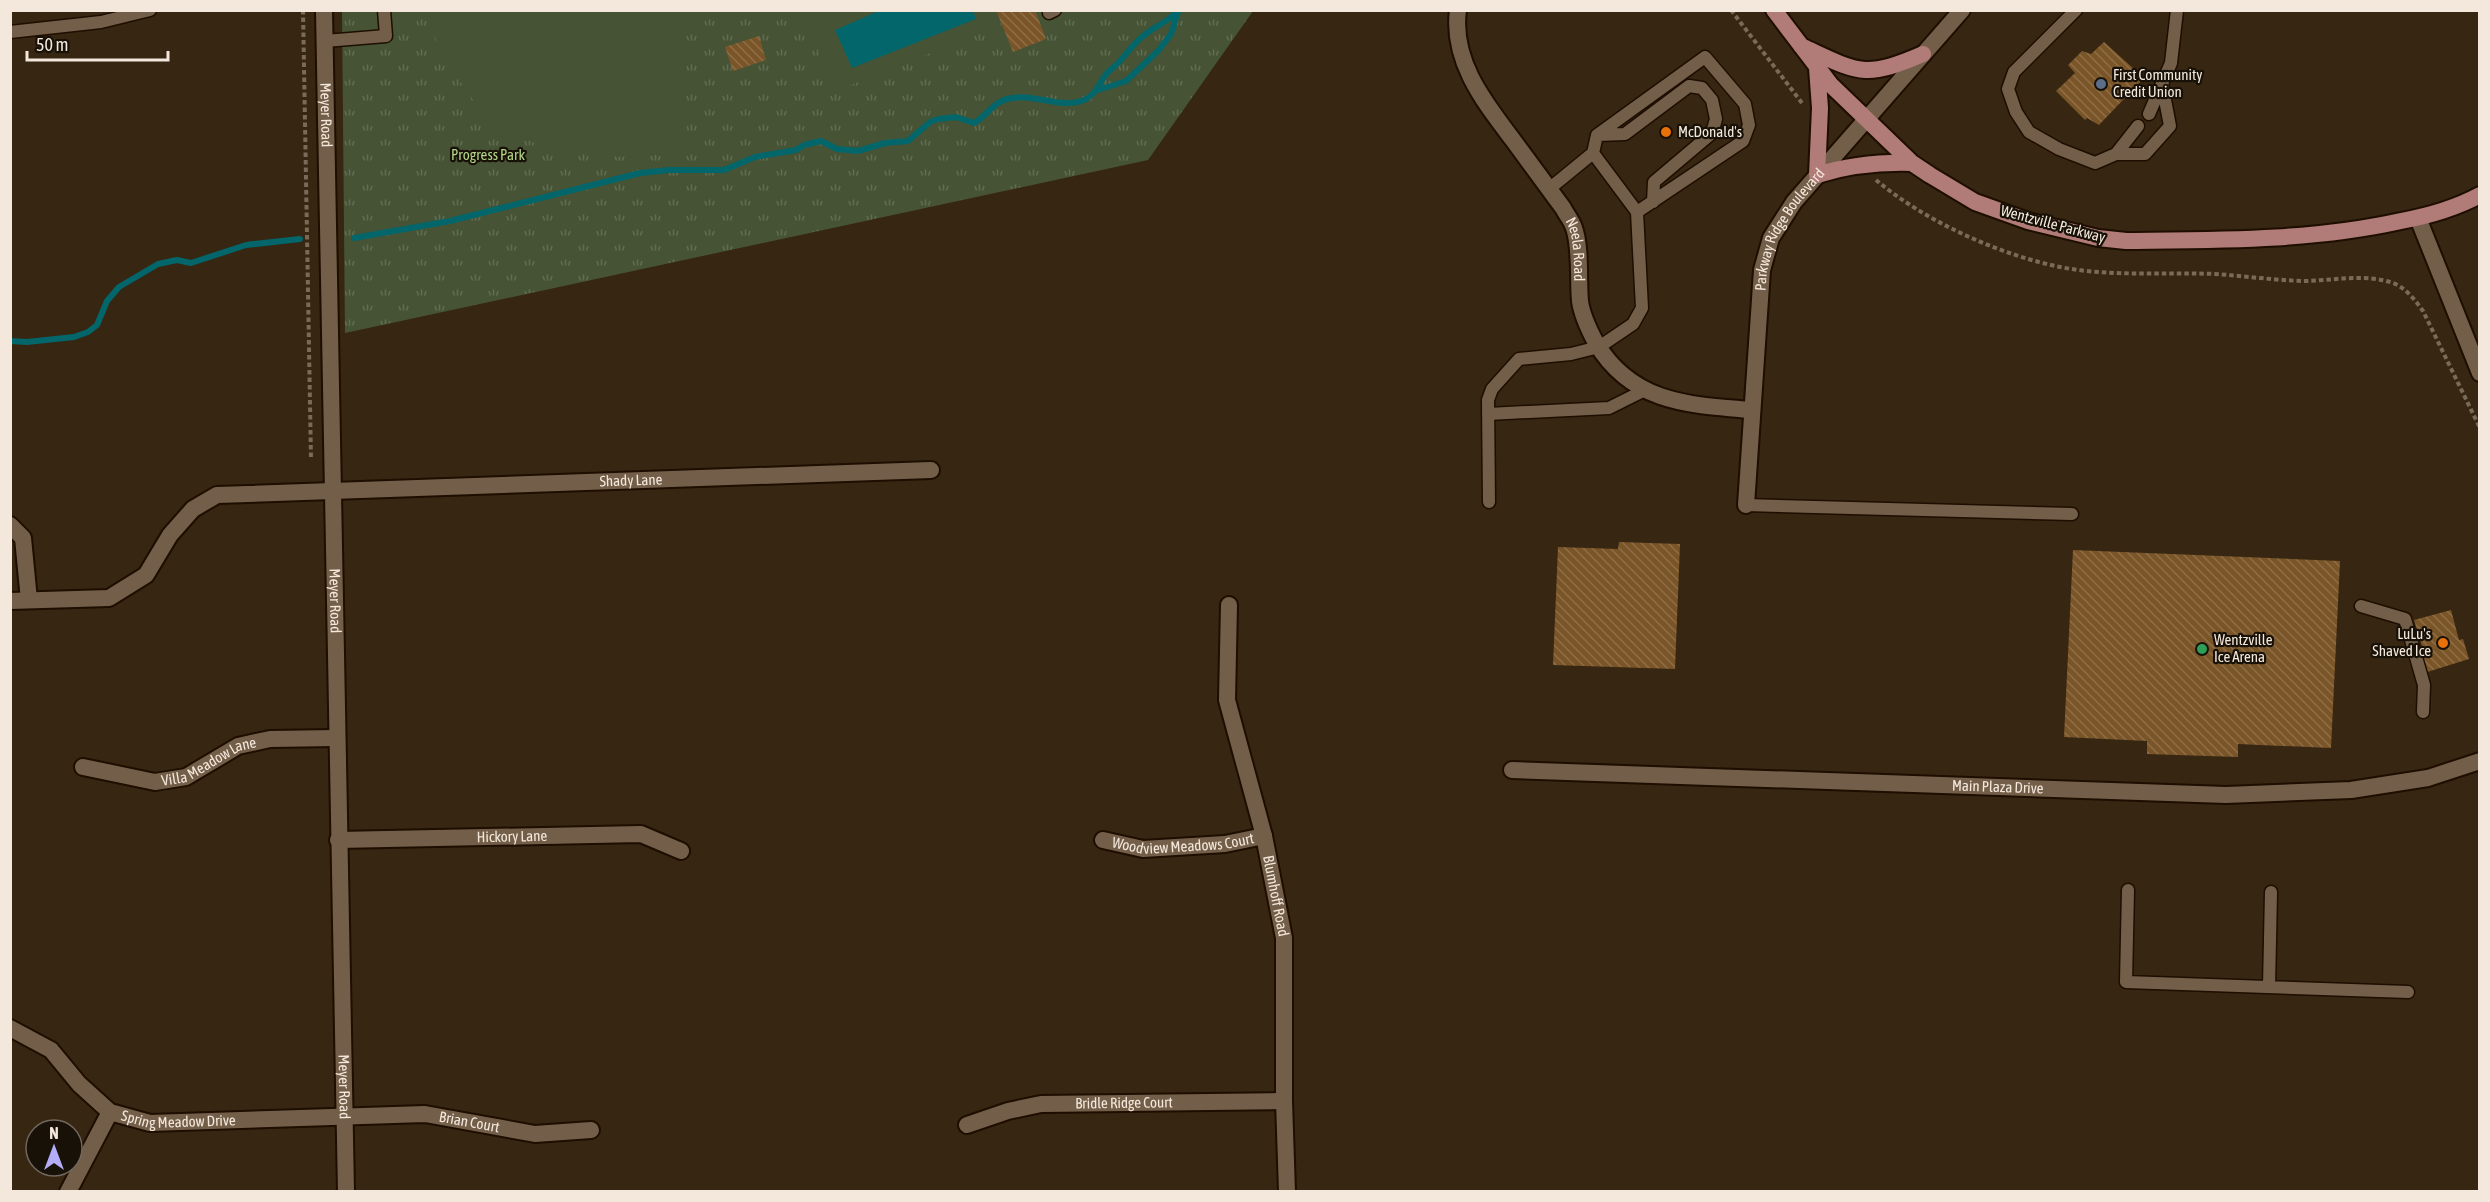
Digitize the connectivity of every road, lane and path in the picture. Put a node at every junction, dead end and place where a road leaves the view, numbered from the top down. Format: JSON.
{"nodes":[{"id":1,"x":150,"y":10,"type":"edge"},
{"id":2,"x":303,"y":10,"type":"edge"},
{"id":3,"x":324,"y":10,"type":"edge"},
{"id":4,"x":384,"y":10,"type":"edge"},
{"id":5,"x":1458,"y":10,"type":"edge"},
{"id":6,"x":1774,"y":10,"type":"edge"},
{"id":7,"x":1962,"y":10,"type":"edge"},
{"id":8,"x":2076,"y":10,"type":"edge"},
{"id":9,"x":2173,"y":13,"type":"edge"},
{"id":10,"x":10,"y":32,"type":"edge"},
{"id":11,"x":325,"y":41,"type":"junction"},
{"id":12,"x":1800,"y":45,"type":"junction"},
{"id":13,"x":1923,"y":54,"type":"junction"},
{"id":14,"x":1817,"y":68,"type":"junction"},
{"id":15,"x":2162,"y":84,"type":"junction"},
{"id":16,"x":2149,"y":114,"type":"dead end"},
{"id":17,"x":1865,"y":120,"type":"junction"},
{"id":18,"x":2138,"y":126,"type":"dead end"},
{"id":19,"x":1597,"y":135,"type":"junction"},
{"id":20,"x":1593,"y":153,"type":"junction"},
{"id":21,"x":2116,"y":154,"type":"junction"},
{"id":22,"x":1912,"y":163,"type":"junction"},
{"id":23,"x":1817,"y":175,"type":"junction"},
{"id":24,"x":1548,"y":189,"type":"junction"},
{"id":25,"x":2480,"y":195,"type":"edge"},
{"id":26,"x":1653,"y":202,"type":"junction"},
{"id":27,"x":1637,"y":212,"type":"junction"},
{"id":28,"x":2418,"y":218,"type":"junction"},
{"id":29,"x":2060,"y":267,"type":"dead end"},
{"id":30,"x":1599,"y":347,"type":"junction"},
{"id":31,"x":2480,"y":373,"type":"edge"},
{"id":32,"x":1645,"y":390,"type":"junction"},
{"id":33,"x":1751,"y":410,"type":"junction"},
{"id":34,"x":1488,"y":414,"type":"junction"},
{"id":35,"x":2480,"y":428,"type":"edge"},
{"id":36,"x":311,"y":460,"type":"dead end"},
{"id":37,"x":931,"y":470,"type":"dead end"},
{"id":38,"x":332,"y":493,"type":"junction"},
{"id":39,"x":1489,"y":502,"type":"dead end"},
{"id":40,"x":1746,"y":505,"type":"joint"},
{"id":41,"x":2072,"y":514,"type":"dead end"},
{"id":42,"x":10,"y":525,"type":"edge"},
{"id":43,"x":29,"y":600,"type":"junction"},
{"id":44,"x":10,"y":601,"type":"edge"},
{"id":45,"x":1229,"y":605,"type":"dead end"},
{"id":46,"x":2361,"y":606,"type":"dead end"},
{"id":47,"x":2423,"y":712,"type":"dead end"},
{"id":48,"x":336,"y":738,"type":"junction"},
{"id":49,"x":2480,"y":761,"type":"edge"},
{"id":50,"x":83,"y":767,"type":"dead end"},
{"id":51,"x":1512,"y":770,"type":"dead end"},
{"id":52,"x":1264,"y":836,"type":"junction"},
{"id":53,"x":338,"y":840,"type":"junction"},
{"id":54,"x":1103,"y":840,"type":"dead end"},
{"id":55,"x":681,"y":851,"type":"dead end"},
{"id":56,"x":2128,"y":890,"type":"dead end"},
{"id":57,"x":2271,"y":892,"type":"dead end"},
{"id":58,"x":2269,"y":987,"type":"junction"},
{"id":59,"x":2408,"y":992,"type":"dead end"},
{"id":60,"x":10,"y":1028,"type":"edge"},
{"id":61,"x":1284,"y":1101,"type":"junction"},
{"id":62,"x":110,"y":1112,"type":"junction"},
{"id":63,"x":345,"y":1118,"type":"junction"},
{"id":64,"x":967,"y":1125,"type":"dead end"},
{"id":65,"x":591,"y":1130,"type":"dead end"},
{"id":66,"x":68,"y":1191,"type":"edge"},
{"id":67,"x":346,"y":1191,"type":"edge"},
{"id":68,"x":1287,"y":1191,"type":"edge"}],
"edges":[{"from":1,"to":10,"type":"lane"},
{"from":2,"to":36,"type":"path"},
{"from":3,"to":11,"type":"street","name":"Meyer Road"},
{"from":4,"to":11,"type":"lane"},
{"from":5,"to":24,"type":"street","name":"Neela Road"},
{"from":6,"to":12,"type":"main road","name":"Wentzville Parkway"},
{"from":7,"to":13,"type":"street","name":"Parkway Ridge Boulevard"},
{"from":8,"to":21,"type":"lane"},
{"from":9,"to":15,"type":"lane"},
{"from":11,"to":38,"type":"street","name":"Meyer Road"},
{"from":12,"to":13,"type":"main road"},
{"from":12,"to":14,"type":"main road","name":"Wentzville Parkway"},
{"from":13,"to":17,"type":"street","name":"Parkway Ridge Boulevard"},
{"from":14,"to":17,"type":"main road","name":"Wentzville Parkway"},
{"from":14,"to":23,"type":"main road"},
{"from":15,"to":16,"type":"lane"},
{"from":15,"to":21,"type":"lane"},
{"from":17,"to":22,"type":"main road","name":"Wentzville Parkway"},
{"from":17,"to":23,"type":"street","name":"Parkway Ridge Boulevard"},
{"from":18,"to":21,"type":"lane"},
{"from":19,"to":20,"type":"lane"},
{"from":19,"to":26,"type":"lane"},
{"from":19,"to":26,"type":"lane"},
{"from":20,"to":24,"type":"lane"},
{"from":20,"to":27,"type":"lane"},
{"from":22,"to":23,"type":"main road"},
{"from":22,"to":28,"type":"main road","name":"Wentzville Parkway"},
{"from":23,"to":33,"type":"street","name":"Parkway Ridge Boulevard"},
{"from":24,"to":30,"type":"street","name":"Neela Road"},
{"from":25,"to":28,"type":"main road","name":"Wentzville Parkway"},
{"from":26,"to":27,"type":"lane"},
{"from":27,"to":30,"type":"lane"},
{"from":28,"to":31,"type":"street"},
{"from":29,"to":35,"type":"path"},
{"from":30,"to":32,"type":"street","name":"Neela Road"},
{"from":30,"to":34,"type":"lane"},
{"from":32,"to":33,"type":"street","name":"Neela Road"},
{"from":32,"to":34,"type":"lane"},
{"from":33,"to":40,"type":"street","name":"Parkway Ridge Boulevard"},
{"from":34,"to":39,"type":"lane"},
{"from":37,"to":38,"type":"street","name":"Shady Lane"},
{"from":38,"to":43,"type":"street","name":"Shady Lane"},
{"from":38,"to":48,"type":"street","name":"Meyer Road"},
{"from":40,"to":41,"type":"lane"},
{"from":42,"to":43,"type":"street"},
{"from":43,"to":44,"type":"street","name":"Shady Lane"},
{"from":45,"to":52,"type":"street","name":"Blumhoff Road"},
{"from":46,"to":47,"type":"lane"},
{"from":48,"to":50,"type":"street","name":"Villa Meadow Lane"},
{"from":48,"to":53,"type":"street","name":"Meyer Road"},
{"from":49,"to":51,"type":"street","name":"Main Plaza Drive"},
{"from":52,"to":54,"type":"street","name":"Woodview Meadows Court"},
{"from":52,"to":61,"type":"street","name":"Blumhoff Road"},
{"from":53,"to":55,"type":"street","name":"Hickory Lane"},
{"from":53,"to":63,"type":"street","name":"Meyer Road"},
{"from":56,"to":58,"type":"lane"},
{"from":57,"to":58,"type":"lane"},
{"from":58,"to":59,"type":"lane"},
{"from":60,"to":62,"type":"street","name":"Spring Meadow Drive"},
{"from":61,"to":64,"type":"street","name":"Bridle Ridge Court"},
{"from":61,"to":68,"type":"street","name":"Blumhoff Road"},
{"from":62,"to":63,"type":"street","name":"Spring Meadow Drive"},
{"from":62,"to":66,"type":"street"},
{"from":63,"to":65,"type":"street","name":"Brian Court"},
{"from":63,"to":67,"type":"street","name":"Meyer Road"}]}
